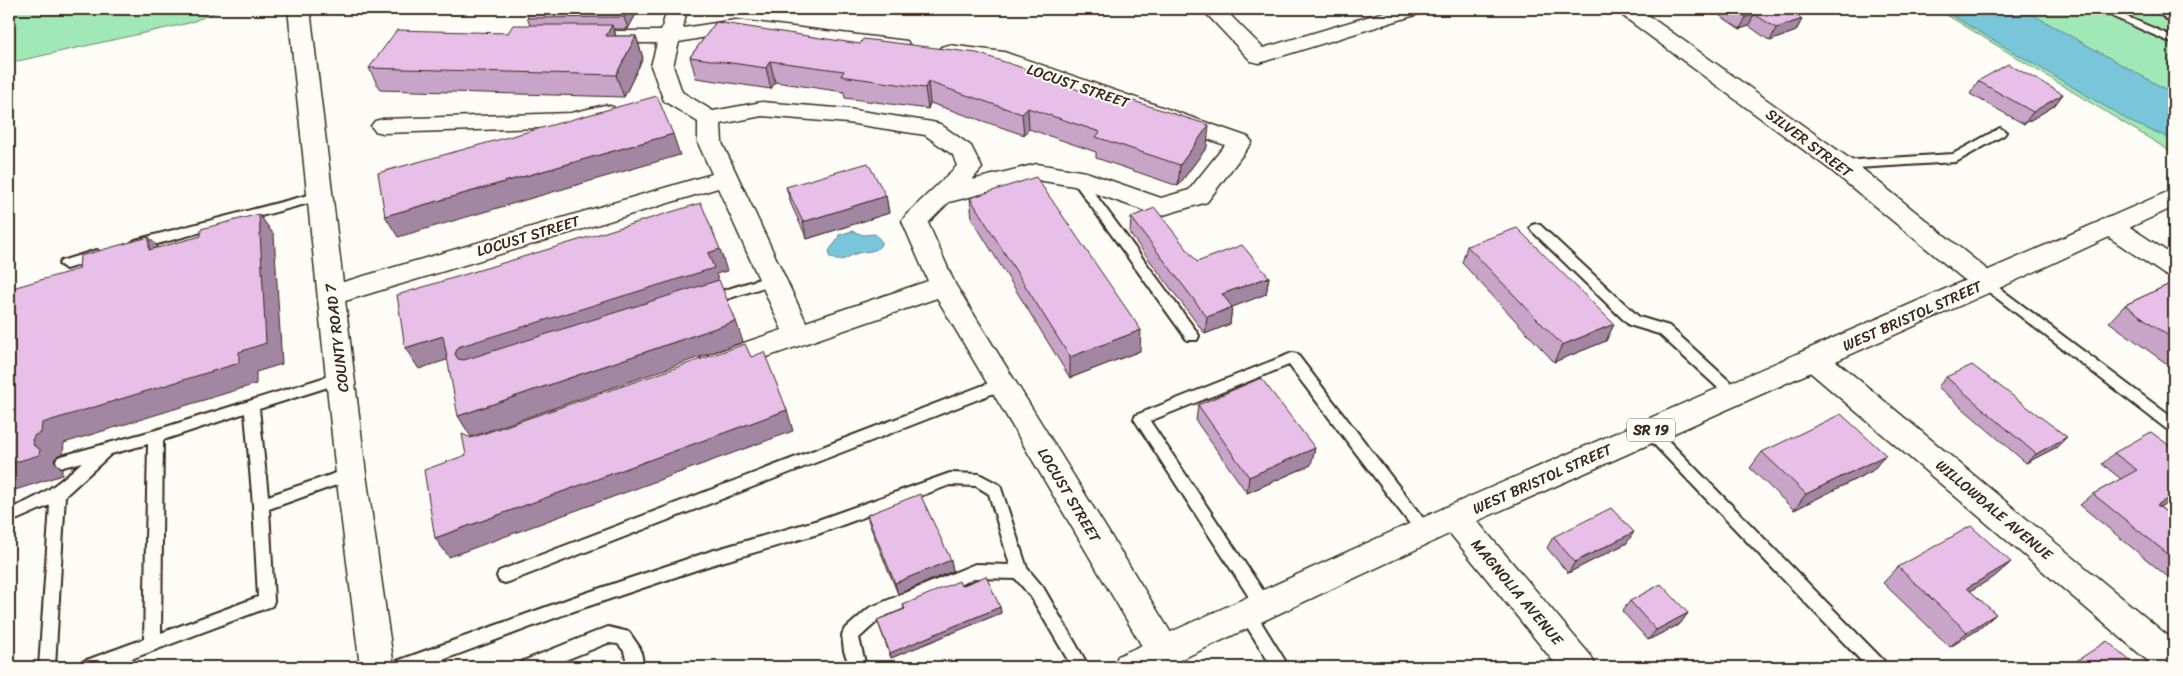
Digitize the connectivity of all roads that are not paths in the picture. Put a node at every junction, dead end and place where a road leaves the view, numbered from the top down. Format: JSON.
{"nodes":[{"id":1,"x":299,"y":9,"type":"edge"},
{"id":2,"x":677,"y":9,"type":"edge"},
{"id":3,"x":1212,"y":9,"type":"edge"},
{"id":4,"x":1415,"y":9,"type":"edge"},
{"id":5,"x":1626,"y":9,"type":"edge"},
{"id":6,"x":2101,"y":9,"type":"edge"},
{"id":7,"x":2157,"y":9,"type":"edge"},
{"id":8,"x":2174,"y":21,"type":"edge"},
{"id":9,"x":579,"y":37,"type":"edge"},
{"id":10,"x":668,"y":37,"type":"junction"},
{"id":11,"x":2174,"y":41,"type":"edge"},
{"id":12,"x":626,"y":107,"type":"edge"},
{"id":13,"x":709,"y":119,"type":"junction"},
{"id":14,"x":383,"y":126,"type":"dead end"},
{"id":15,"x":2000,"y":132,"type":"dead end"},
{"id":16,"x":1841,"y":166,"type":"junction"},
{"id":17,"x":725,"y":178,"type":"junction"},
{"id":18,"x":1077,"y":178,"type":"junction"},
{"id":19,"x":320,"y":196,"type":"junction"},
{"id":20,"x":941,"y":196,"type":"junction"},
{"id":21,"x":2174,"y":197,"type":"edge"},
{"id":22,"x":2110,"y":226,"type":"junction"},
{"id":23,"x":1536,"y":228,"type":"dead end"},
{"id":24,"x":66,"y":264,"type":"dead end"},
{"id":25,"x":2174,"y":268,"type":"edge"},
{"id":26,"x":772,"y":280,"type":"junction"},
{"id":27,"x":1986,"y":283,"type":"junction"},
{"id":28,"x":943,"y":286,"type":"junction"},
{"id":29,"x":332,"y":295,"type":"junction"},
{"id":30,"x":698,"y":303,"type":"edge"},
{"id":31,"x":798,"y":335,"type":"junction"},
{"id":32,"x":1192,"y":336,"type":"dead end"},
{"id":33,"x":1814,"y":359,"type":"junction"},
{"id":34,"x":687,"y":373,"type":"edge"},
{"id":35,"x":342,"y":377,"type":"junction"},
{"id":36,"x":1002,"y":384,"type":"junction"},
{"id":37,"x":1734,"y":394,"type":"junction"},
{"id":38,"x":252,"y":406,"type":"junction"},
{"id":39,"x":2174,"y":428,"type":"edge"},
{"id":40,"x":1650,"y":431,"type":"junction"},
{"id":41,"x":156,"y":436,"type":"junction"},
{"id":42,"x":106,"y":449,"type":"junction"},
{"id":43,"x":63,"y":461,"type":"dead end"},
{"id":44,"x":351,"y":474,"type":"junction"},
{"id":45,"x":58,"y":493,"type":"junction"},
{"id":46,"x":261,"y":505,"type":"junction"},
{"id":47,"x":9,"y":516,"type":"edge"},
{"id":48,"x":1456,"y":517,"type":"junction"},
{"id":49,"x":1425,"y":531,"type":"junction"},
{"id":50,"x":1020,"y":572,"type":"junction"},
{"id":51,"x":505,"y":576,"type":"dead end"},
{"id":52,"x":1255,"y":610,"type":"junction"},
{"id":53,"x":152,"y":644,"type":"junction"},
{"id":54,"x":1164,"y":652,"type":"junction"},
{"id":55,"x":2174,"y":662,"type":"edge"},
{"id":56,"x":47,"y":667,"type":"edge"},
{"id":57,"x":90,"y":667,"type":"edge"},
{"id":58,"x":377,"y":667,"type":"edge"},
{"id":59,"x":403,"y":667,"type":"edge"},
{"id":60,"x":529,"y":667,"type":"edge"},
{"id":61,"x":636,"y":667,"type":"edge"},
{"id":62,"x":858,"y":667,"type":"edge"},
{"id":63,"x":1081,"y":667,"type":"edge"},
{"id":64,"x":1130,"y":667,"type":"edge"},
{"id":65,"x":1281,"y":667,"type":"edge"},
{"id":66,"x":1579,"y":667,"type":"edge"},
{"id":67,"x":1878,"y":667,"type":"edge"}],
"edges":[{"from":1,"to":19,"type":"street","name":"COUNTY ROAD 7"},
{"from":2,"to":10,"type":"street"},
{"from":3,"to":4,"type":"street"},
{"from":5,"to":16,"type":"street","name":"SILVER STREET"},
{"from":6,"to":11,"type":"lane"},
{"from":7,"to":8,"type":"lane"},
{"from":9,"to":10,"type":"street","name":"LOCUST STREET"},
{"from":10,"to":13,"type":"street"},
{"from":10,"to":18,"type":"street","name":"LOCUST STREET"},
{"from":12,"to":14,"type":"street"},
{"from":13,"to":17,"type":"street"},
{"from":13,"to":20,"type":"street","name":"LOCUST STREET"},
{"from":15,"to":16,"type":"lane"},
{"from":16,"to":27,"type":"street","name":"SILVER STREET"},
{"from":17,"to":26,"type":"street"},
{"from":17,"to":29,"type":"street","name":"LOCUST STREET"},
{"from":18,"to":20,"type":"street","name":"LOCUST STREET"},
{"from":18,"to":32,"type":"lane"},
{"from":19,"to":24,"type":"lane"},
{"from":19,"to":29,"type":"street","name":"COUNTY ROAD 7"},
{"from":20,"to":28,"type":"street","name":"LOCUST STREET"},
{"from":21,"to":22,"type":"street","name":"WEST BRISTOL STREET","number":"SR 19"},
{"from":22,"to":25,"type":"street"},
{"from":22,"to":27,"type":"street","name":"WEST BRISTOL STREET","number":"SR 19"},
{"from":23,"to":37,"type":"lane"},
{"from":26,"to":30,"type":"lane"},
{"from":26,"to":31,"type":"street"},
{"from":27,"to":33,"type":"street","name":"WEST BRISTOL STREET","number":"SR 19"},
{"from":27,"to":39,"type":"lane"},
{"from":28,"to":31,"type":"street"},
{"from":28,"to":36,"type":"street","name":"LOCUST STREET"},
{"from":29,"to":35,"type":"street","name":"COUNTY ROAD 7"},
{"from":31,"to":34,"type":"street"},
{"from":33,"to":37,"type":"street","name":"WEST BRISTOL STREET","number":"SR 19"},
{"from":33,"to":55,"type":"street","name":"WILLOWDALE AVENUE"},
{"from":35,"to":38,"type":"lane"},
{"from":35,"to":44,"type":"street","name":"COUNTY ROAD 7"},
{"from":36,"to":51,"type":"lane"},
{"from":36,"to":54,"type":"street","name":"LOCUST STREET"},
{"from":37,"to":40,"type":"street","name":"WEST BRISTOL STREET","number":"SR 19"},
{"from":38,"to":41,"type":"lane"},
{"from":38,"to":46,"type":"lane"},
{"from":40,"to":48,"type":"street","name":"WEST BRISTOL STREET","number":"SR 19"},
{"from":40,"to":67,"type":"lane"},
{"from":41,"to":42,"type":"lane"},
{"from":41,"to":53,"type":"lane"},
{"from":42,"to":43,"type":"lane"},
{"from":42,"to":45,"type":"lane"},
{"from":44,"to":46,"type":"lane"},
{"from":44,"to":58,"type":"street","name":"COUNTY ROAD 7"},
{"from":45,"to":47,"type":"lane"},
{"from":45,"to":56,"type":"lane"},
{"from":46,"to":53,"type":"lane"},
{"from":48,"to":49,"type":"street","name":"WEST BRISTOL STREET","number":"SR 19"},
{"from":48,"to":66,"type":"street","name":"MAGNOLIA AVENUE"},
{"from":49,"to":52,"type":"street","name":"WEST BRISTOL STREET","number":"SR 19"},
{"from":49,"to":52,"type":"lane"},
{"from":50,"to":59,"type":"lane"},
{"from":50,"to":62,"type":"lane"},
{"from":50,"to":63,"type":"lane"},
{"from":52,"to":54,"type":"street","name":"WEST BRISTOL STREET","number":"SR 19"},
{"from":52,"to":65,"type":"lane"},
{"from":53,"to":57,"type":"lane"},
{"from":54,"to":64,"type":"street","name":"WEST BRISTOL STREET","number":"SR 19"},
{"from":60,"to":61,"type":"lane"}]}
